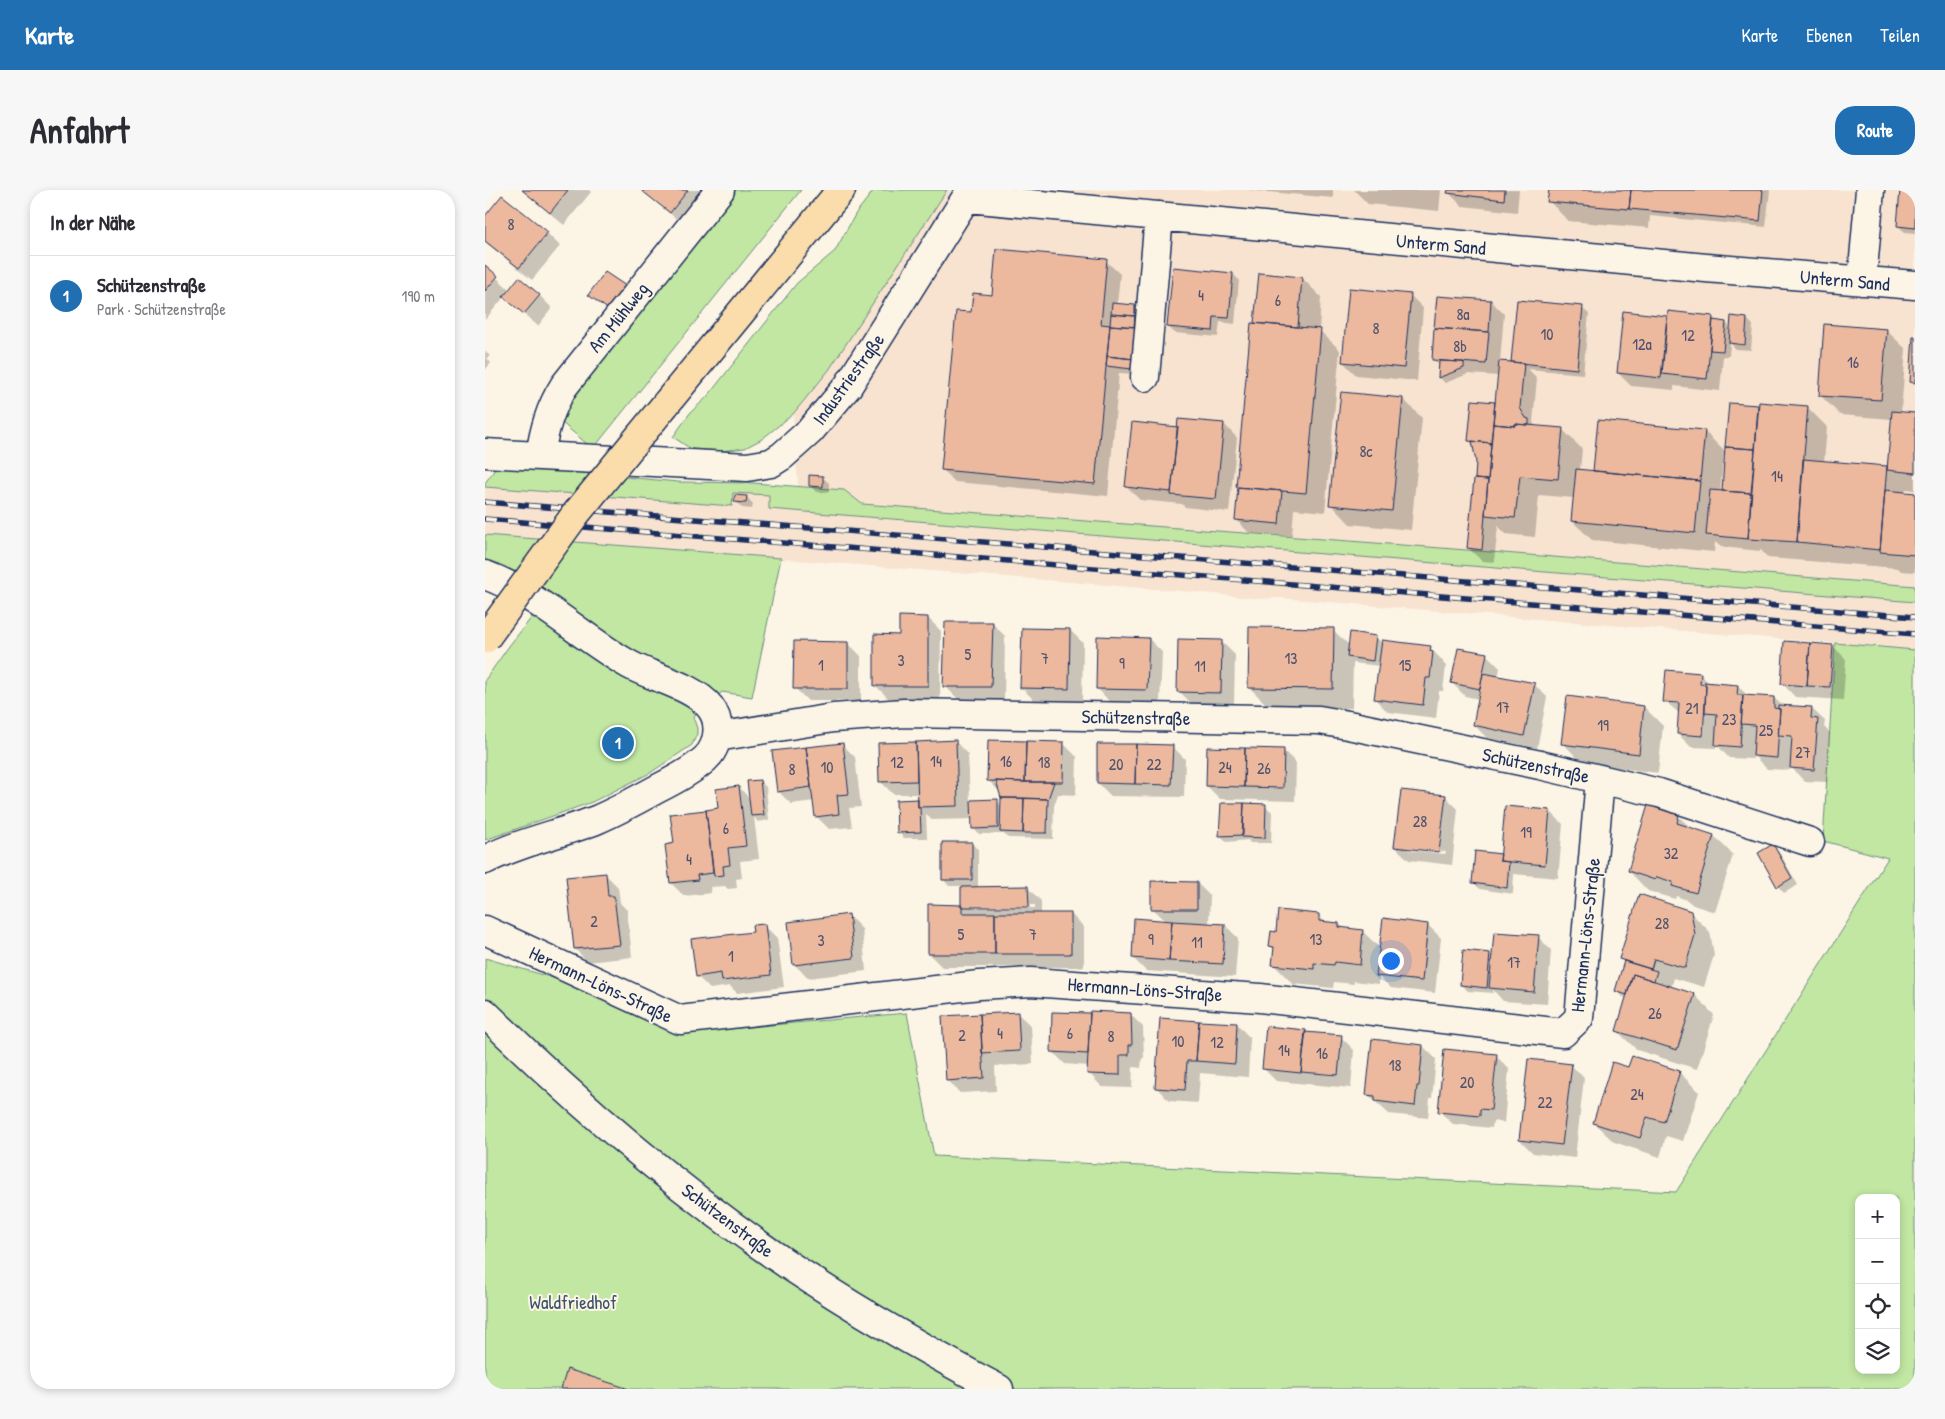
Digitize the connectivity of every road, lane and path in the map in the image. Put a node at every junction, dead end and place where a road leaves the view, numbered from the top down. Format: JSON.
{"nodes":[{"id":1,"x":720,"y":190,"type":"edge"},
{"id":2,"x":841,"y":190,"type":"edge"},
{"id":3,"x":1870,"y":190,"type":"edge"},
{"id":4,"x":969,"y":194,"type":"edge"},
{"id":5,"x":1159,"y":216,"type":"junction"},
{"id":6,"x":1862,"y":281,"type":"junction"},
{"id":7,"x":1915,"y":285,"type":"edge"},
{"id":8,"x":1145,"y":377,"type":"dead end"},
{"id":9,"x":485,"y":453,"type":"edge"},
{"id":10,"x":540,"y":456,"type":"junction"},
{"id":11,"x":485,"y":575,"type":"edge"},
{"id":12,"x":485,"y":640,"type":"edge"},
{"id":13,"x":717,"y":737,"type":"junction"},
{"id":14,"x":1600,"y":779,"type":"junction"},
{"id":15,"x":1810,"y":842,"type":"dead end"},
{"id":16,"x":485,"y":860,"type":"edge"},
{"id":17,"x":485,"y":930,"type":"edge"},
{"id":18,"x":485,"y":1013,"type":"edge"},
{"id":19,"x":999,"y":1389,"type":"edge"}],
"edges":[{"from":1,"to":10,"type":"street","name":"Am Mühlweg"},
{"from":2,"to":12,"type":"main road","bridge":true},
{"from":3,"to":6,"type":"street"},
{"from":4,"to":5,"type":"street","name":"Unterm Sand"},
{"from":4,"to":10,"type":"street","name":"Industriestraße"},
{"from":5,"to":6,"type":"street","name":"Unterm Sand"},
{"from":5,"to":8,"type":"street"},
{"from":6,"to":7,"type":"street","name":"Unterm Sand"},
{"from":9,"to":10,"type":"street","name":"Industriestraße"},
{"from":11,"to":13,"type":"street"},
{"from":13,"to":14,"type":"street","name":"Schützenstraße"},
{"from":13,"to":16,"type":"street"},
{"from":14,"to":15,"type":"street","name":"Schützenstraße"},
{"from":14,"to":17,"type":"street","name":"Hermann-Löns-Straße"},
{"from":18,"to":19,"type":"street","name":"Schützenstraße"}]}
